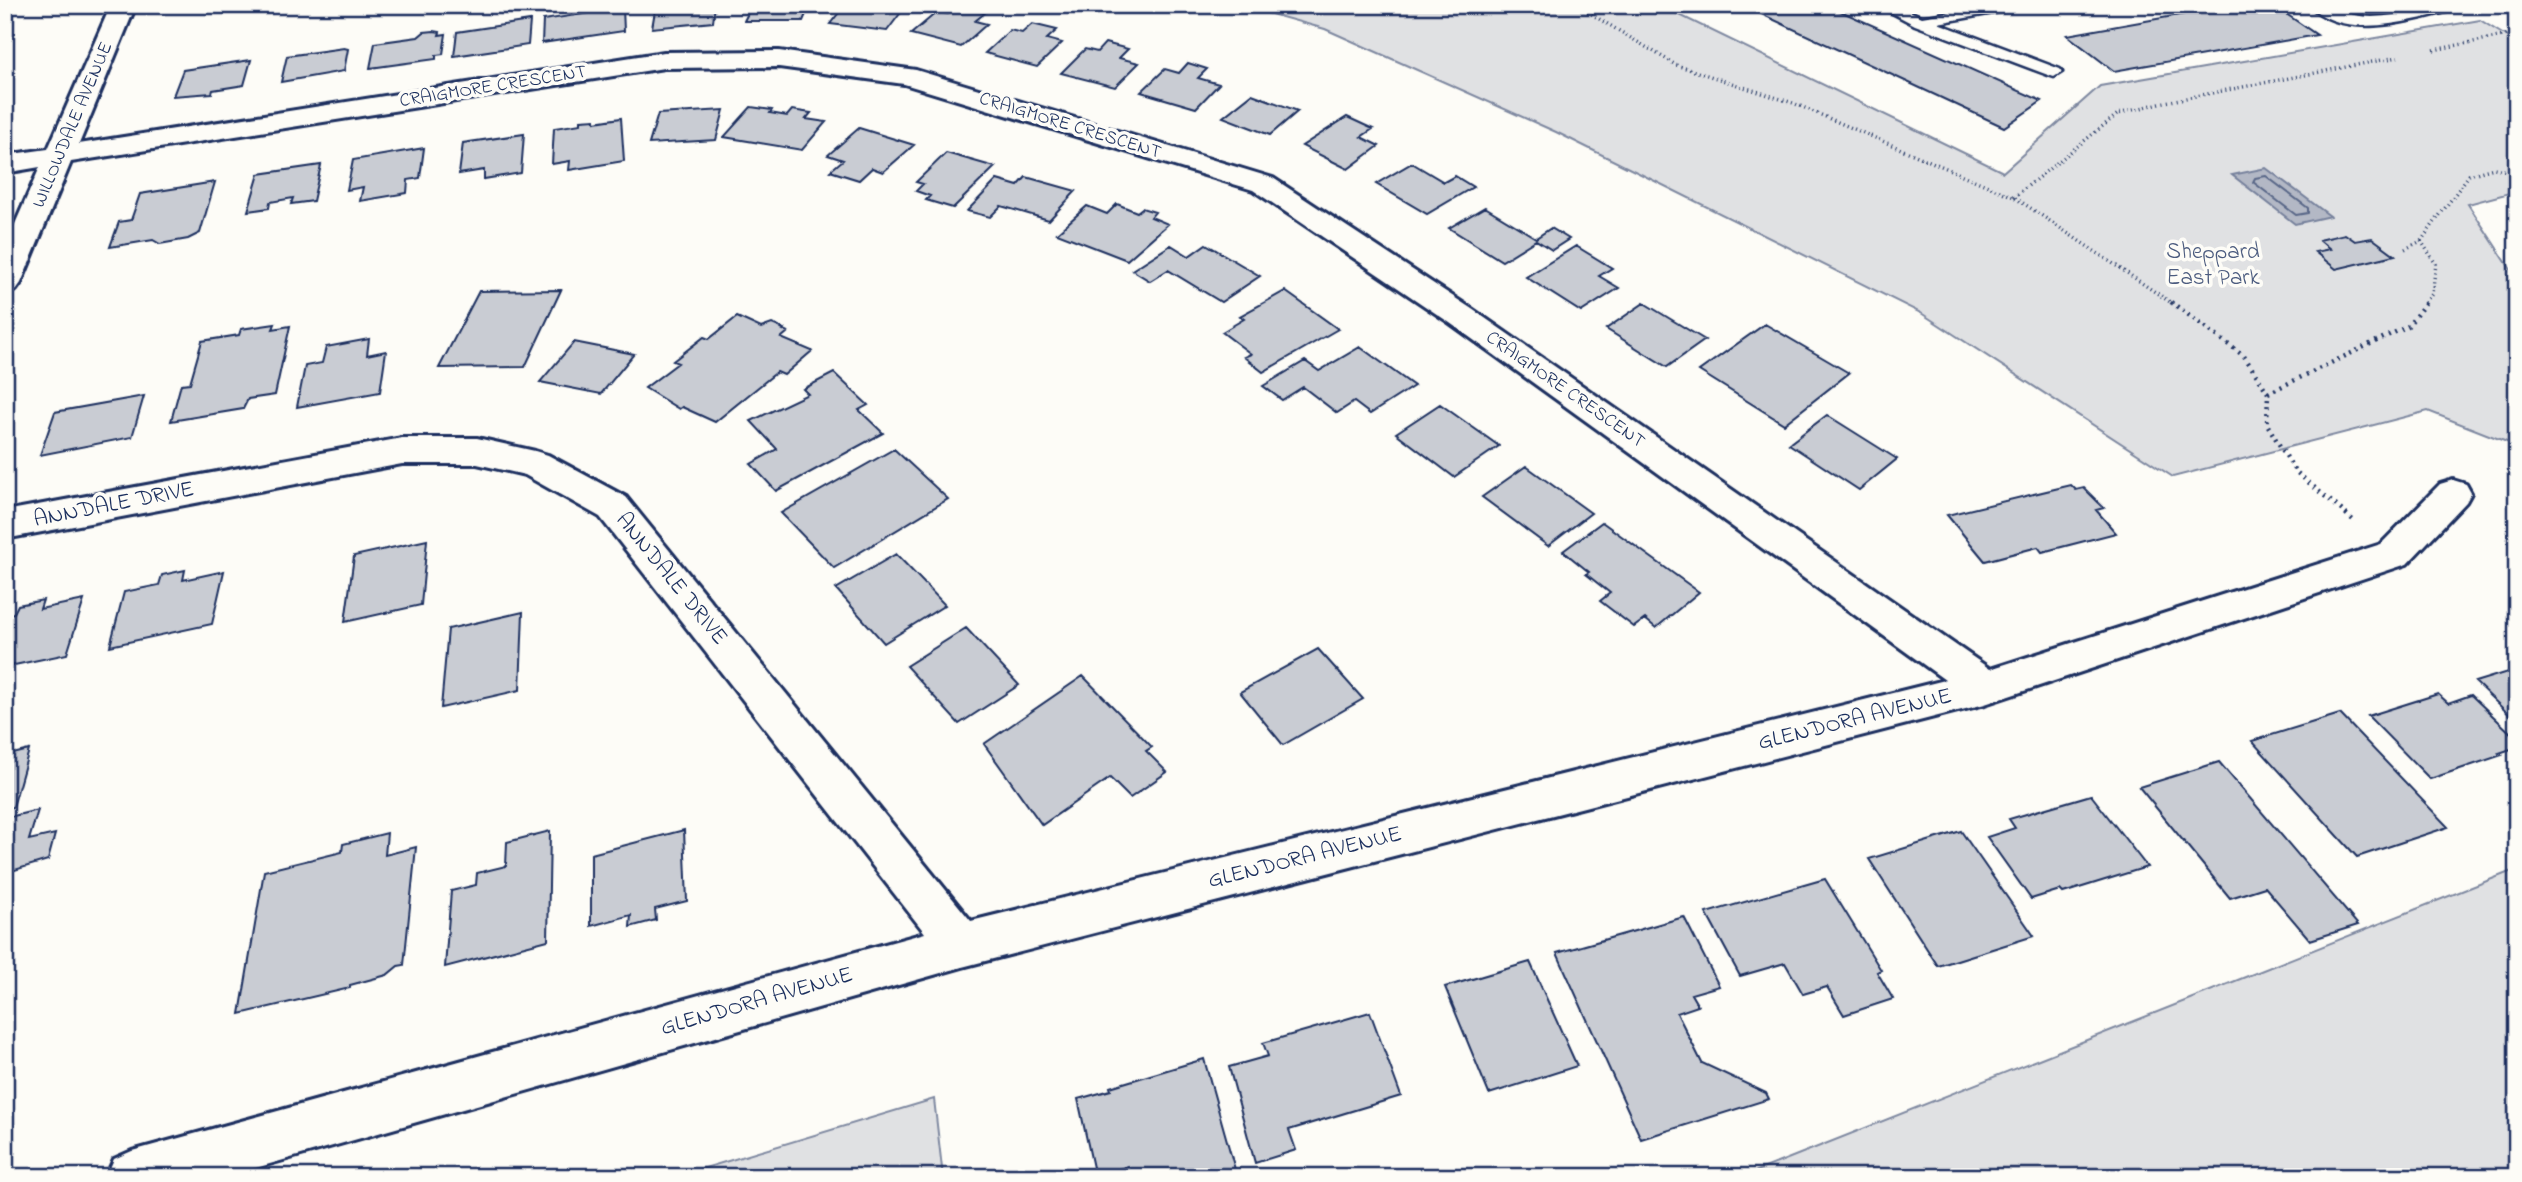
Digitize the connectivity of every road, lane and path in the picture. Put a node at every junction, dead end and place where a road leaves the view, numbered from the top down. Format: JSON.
{"nodes":[{"id":1,"x":124,"y":5,"type":"edge"},
{"id":2,"x":1576,"y":5,"type":"edge"},
{"id":3,"x":1884,"y":5,"type":"edge"},
{"id":4,"x":2015,"y":5,"type":"edge"},
{"id":5,"x":2316,"y":5,"type":"edge"},
{"id":6,"x":2456,"y":5,"type":"edge"},
{"id":7,"x":1920,"y":22,"type":"junction"},
{"id":8,"x":2517,"y":33,"type":"edge"},
{"id":9,"x":2433,"y":50,"type":"dead end"},
{"id":10,"x":2406,"y":55,"type":"dead end"},
{"id":11,"x":2054,"y":72,"type":"dead end"},
{"id":12,"x":60,"y":156,"type":"junction"},
{"id":13,"x":5,"y":164,"type":"edge"},
{"id":14,"x":2517,"y":173,"type":"edge"},
{"id":15,"x":2014,"y":197,"type":"junction"},
{"id":16,"x":2421,"y":241,"type":"junction"},
{"id":17,"x":2405,"y":249,"type":"dead end"},
{"id":18,"x":5,"y":283,"type":"edge"},
{"id":19,"x":2268,"y":393,"type":"junction"},
{"id":20,"x":2453,"y":494,"type":"dead end"},
{"id":21,"x":5,"y":525,"type":"edge"},
{"id":22,"x":2394,"y":554,"type":"junction"},
{"id":23,"x":1985,"y":687,"type":"junction"},
{"id":24,"x":962,"y":945,"type":"junction"},
{"id":25,"x":132,"y":1177,"type":"edge"}],
"edges":[{"from":1,"to":12,"type":"street","name":"WILLOWDALE AVENUE"},
{"from":2,"to":15,"type":"path"},
{"from":3,"to":7,"type":"lane"},
{"from":4,"to":7,"type":"lane"},
{"from":5,"to":6,"type":"lane"},
{"from":7,"to":11,"type":"lane"},
{"from":8,"to":9,"type":"path"},
{"from":10,"to":15,"type":"path"},
{"from":12,"to":13,"type":"street","name":"CRAIGMORE CRESCENT"},
{"from":12,"to":18,"type":"street","name":"WILLOWDALE AVENUE"},
{"from":12,"to":23,"type":"street","name":"CRAIGMORE CRESCENT"},
{"from":14,"to":16,"type":"path"},
{"from":15,"to":19,"type":"path"},
{"from":16,"to":17,"type":"path"},
{"from":16,"to":19,"type":"path"},
{"from":19,"to":22,"type":"path"},
{"from":20,"to":22,"type":"street","name":"GLENDORA AVENUE"},
{"from":21,"to":24,"type":"street","name":"ANNDALE DRIVE"},
{"from":22,"to":23,"type":"street","name":"GLENDORA AVENUE"},
{"from":23,"to":24,"type":"street","name":"GLENDORA AVENUE"},
{"from":24,"to":25,"type":"street","name":"GLENDORA AVENUE"}]}
